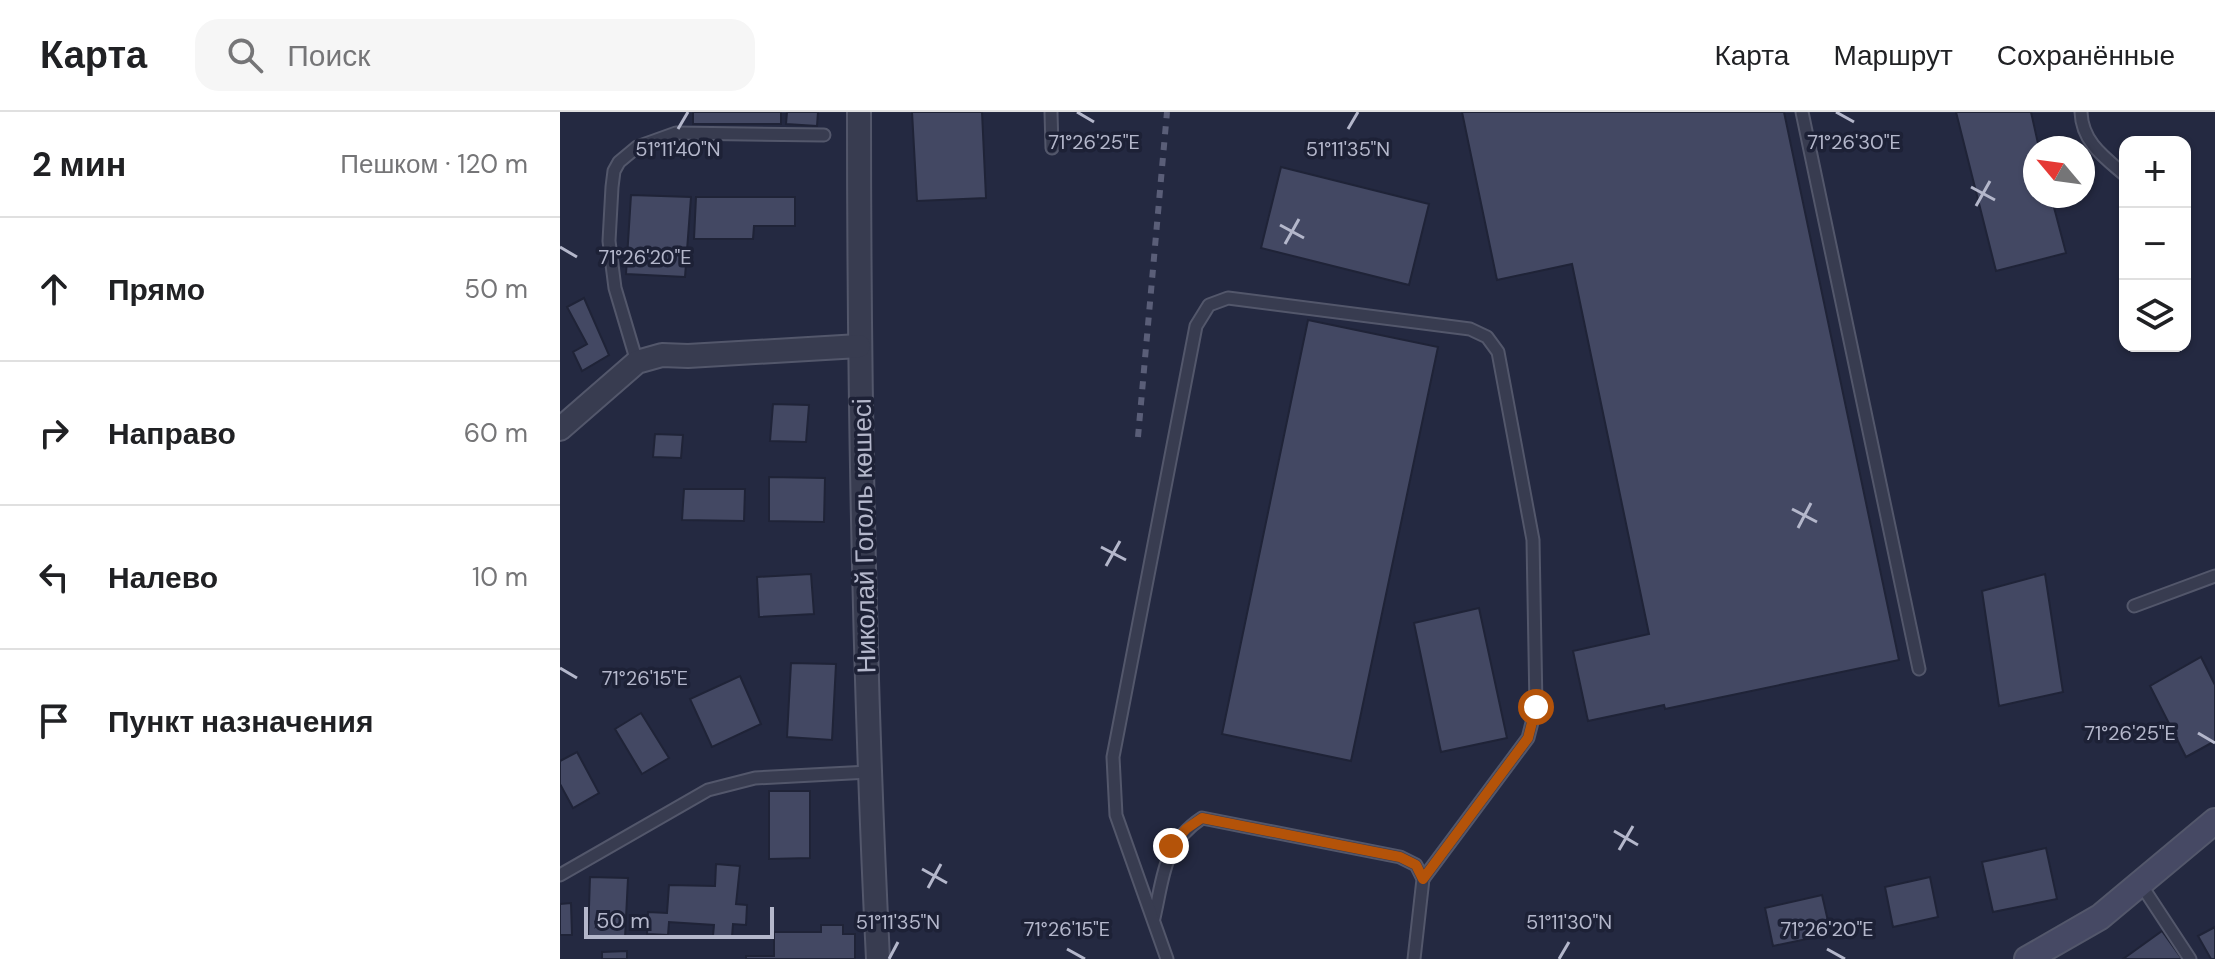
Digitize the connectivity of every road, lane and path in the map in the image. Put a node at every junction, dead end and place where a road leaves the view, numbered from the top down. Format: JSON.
{"nodes":[{"id":1,"x":859,"y":112,"type":"edge"},
{"id":2,"x":1051,"y":112,"type":"edge"},
{"id":3,"x":1802,"y":112,"type":"edge"},
{"id":4,"x":2081,"y":112,"type":"edge"},
{"id":5,"x":824,"y":135,"type":"dead end"},
{"id":6,"x":1052,"y":148,"type":"dead end"},
{"id":7,"x":2119,"y":170,"type":"edge"},
{"id":8,"x":859,"y":346,"type":"junction"},
{"id":9,"x":637,"y":362,"type":"junction"},
{"id":10,"x":560,"y":429,"type":"edge"},
{"id":11,"x":2215,"y":576,"type":"edge"},
{"id":12,"x":2134,"y":606,"type":"dead end"},
{"id":13,"x":1919,"y":669,"type":"dead end"},
{"id":14,"x":869,"y":772,"type":"junction"},
{"id":15,"x":2215,"y":821,"type":"edge"},
{"id":16,"x":560,"y":875,"type":"edge"},
{"id":17,"x":1423,"y":879,"type":"junction"},
{"id":18,"x":2140,"y":883,"type":"junction"},
{"id":19,"x":1154,"y":918,"type":"junction"},
{"id":20,"x":878,"y":959,"type":"edge"},
{"id":21,"x":1167,"y":959,"type":"edge"},
{"id":22,"x":1414,"y":959,"type":"edge"},
{"id":23,"x":2027,"y":959,"type":"edge"},
{"id":24,"x":2190,"y":959,"type":"edge"}],
"edges":[{"from":1,"to":8,"type":"street","name":"Николай Гоголь көшесі"},
{"from":2,"to":6,"type":"lane"},
{"from":3,"to":13,"type":"lane"},
{"from":4,"to":7,"type":"lane"},
{"from":5,"to":9,"type":"lane"},
{"from":8,"to":9,"type":"street"},
{"from":8,"to":14,"type":"street","name":"Николай Гоголь көшесі"},
{"from":9,"to":10,"type":"street"},
{"from":11,"to":12,"type":"lane"},
{"from":14,"to":16,"type":"lane"},
{"from":14,"to":20,"type":"street","name":"Николай Гоголь көшесі"},
{"from":15,"to":18,"type":"main road"},
{"from":17,"to":19,"type":"lane"},
{"from":17,"to":19,"type":"lane"},
{"from":17,"to":22,"type":"lane"},
{"from":18,"to":23,"type":"main road"},
{"from":18,"to":24,"type":"lane"},
{"from":19,"to":21,"type":"lane"}]}
